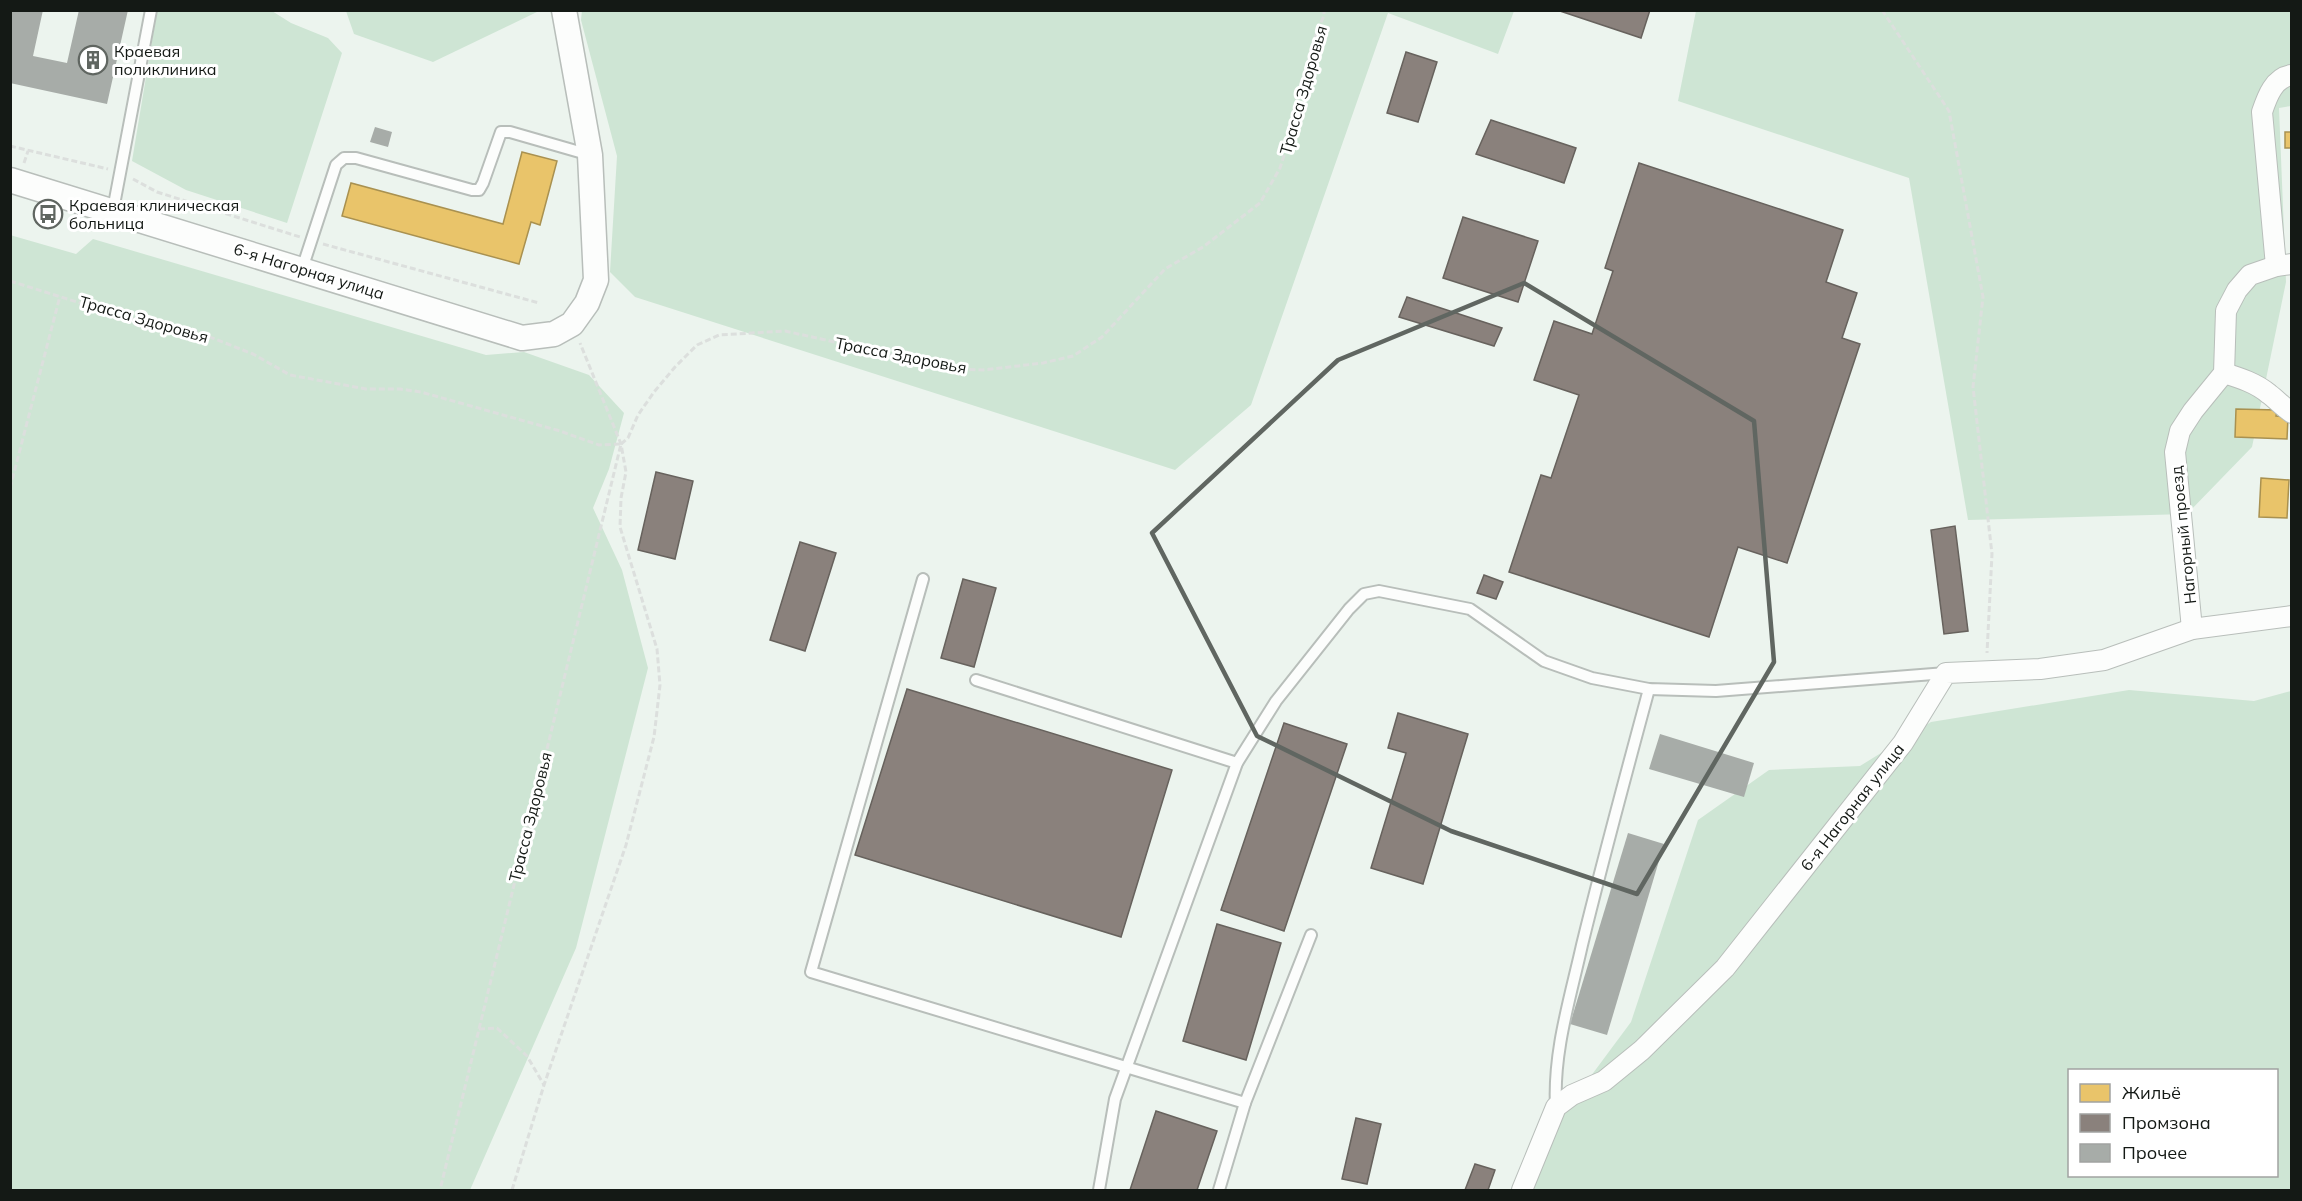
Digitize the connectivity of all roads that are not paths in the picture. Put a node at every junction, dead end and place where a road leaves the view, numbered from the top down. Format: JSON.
{"nodes":[{"id":1,"x":151,"y":10,"type":"edge"},
{"id":2,"x":564,"y":10,"type":"edge"},
{"id":3,"x":2292,"y":75,"type":"edge"},
{"id":4,"x":590,"y":155,"type":"junction"},
{"id":5,"x":10,"y":180,"type":"edge"},
{"id":6,"x":113,"y":210,"type":"junction"},
{"id":7,"x":2284,"y":265,"type":"edge"},
{"id":8,"x":303,"y":269,"type":"junction"},
{"id":9,"x":2224,"y":373,"type":"junction"},
{"id":10,"x":2292,"y":413,"type":"edge"},
{"id":11,"x":923,"y":579,"type":"dead end"},
{"id":12,"x":2292,"y":616,"type":"edge"},
{"id":13,"x":2192,"y":629,"type":"junction"},
{"id":14,"x":1946,"y":673,"type":"junction"},
{"id":15,"x":976,"y":680,"type":"dead end"},
{"id":16,"x":1649,"y":689,"type":"junction"},
{"id":17,"x":1237,"y":763,"type":"junction"},
{"id":18,"x":1311,"y":935,"type":"dead end"},
{"id":19,"x":1125,"y":1067,"type":"junction"},
{"id":20,"x":1245,"y":1103,"type":"junction"},
{"id":21,"x":1556,"y":1107,"type":"junction"},
{"id":22,"x":1099,"y":1191,"type":"edge"},
{"id":23,"x":1219,"y":1191,"type":"edge"},
{"id":24,"x":1522,"y":1191,"type":"edge"}],
"edges":[{"from":1,"to":6,"type":"lane"},
{"from":2,"to":4,"type":"street"},
{"from":3,"to":7,"type":"street"},
{"from":4,"to":8,"type":"lane"},
{"from":4,"to":8,"type":"street","name":"6-я Нагорная улица"},
{"from":5,"to":6,"type":"street","name":"6-я Нагорная улица"},
{"from":6,"to":8,"type":"street","name":"6-я Нагорная улица"},
{"from":7,"to":9,"type":"street"},
{"from":9,"to":10,"type":"street"},
{"from":9,"to":13,"type":"street","name":"Нагорный проезд"},
{"from":11,"to":19,"type":"lane"},
{"from":12,"to":13,"type":"street"},
{"from":13,"to":14,"type":"street"},
{"from":14,"to":16,"type":"lane"},
{"from":14,"to":21,"type":"street","name":"6-я Нагорная улица"},
{"from":15,"to":17,"type":"lane"},
{"from":16,"to":17,"type":"lane"},
{"from":16,"to":21,"type":"lane"},
{"from":17,"to":19,"type":"lane"},
{"from":18,"to":20,"type":"lane"},
{"from":19,"to":20,"type":"lane"},
{"from":19,"to":22,"type":"lane"},
{"from":20,"to":23,"type":"lane"},
{"from":21,"to":24,"type":"street"}]}
